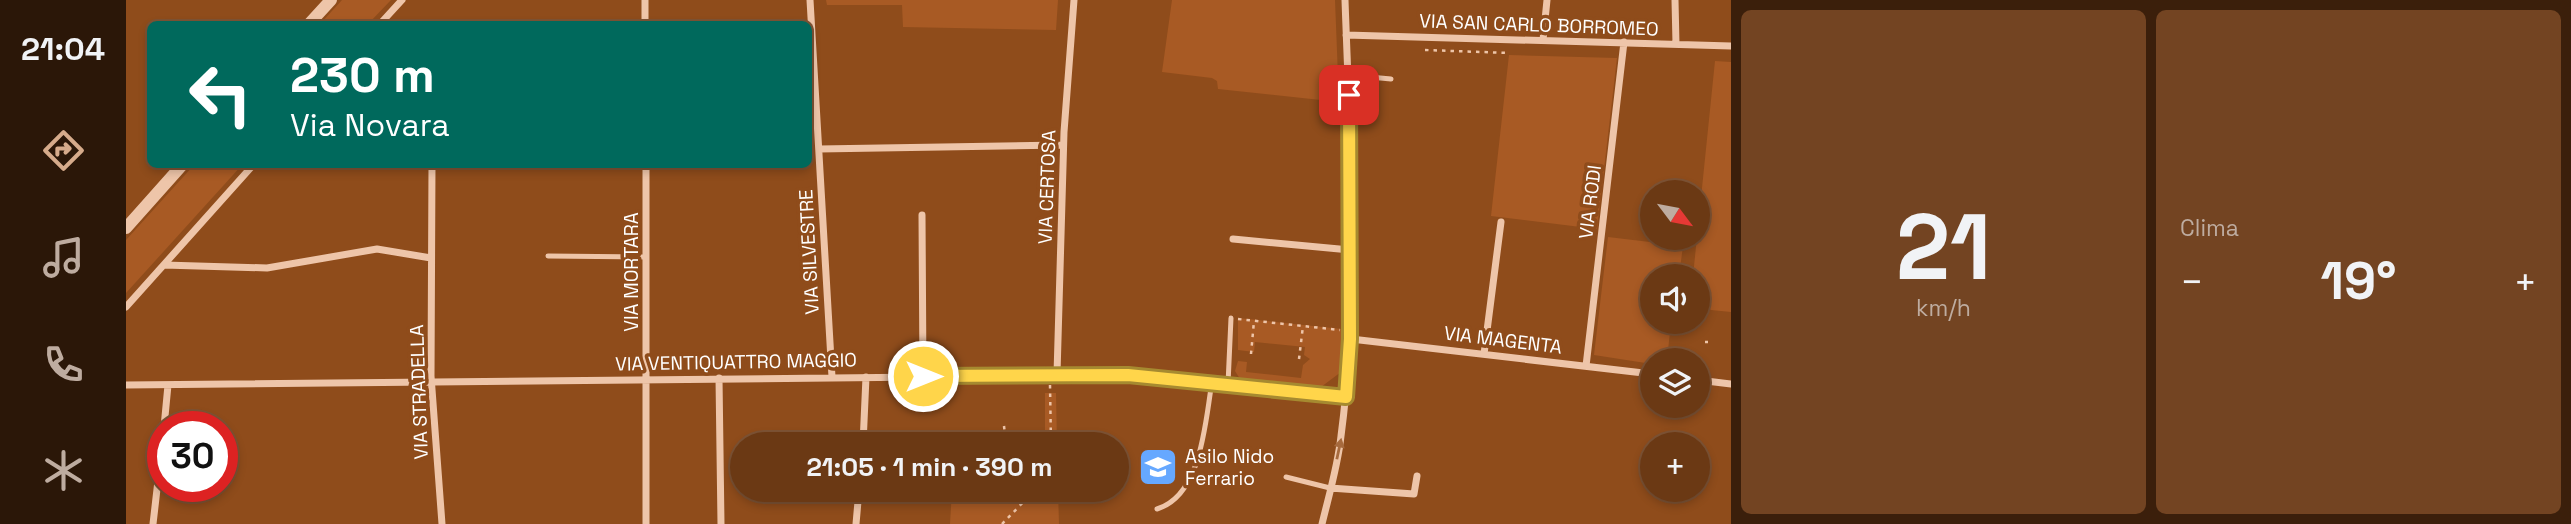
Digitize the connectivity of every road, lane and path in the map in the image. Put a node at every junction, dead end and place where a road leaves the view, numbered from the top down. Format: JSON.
{"nodes":[{"id":1,"x":331,"y":0,"type":"edge"},
{"id":2,"x":402,"y":0,"type":"edge"},
{"id":3,"x":645,"y":0,"type":"edge"},
{"id":4,"x":810,"y":0,"type":"edge"},
{"id":5,"x":1074,"y":0,"type":"edge"},
{"id":6,"x":1345,"y":0,"type":"edge"},
{"id":7,"x":1547,"y":0,"type":"edge"},
{"id":8,"x":1675,"y":0,"type":"edge"},
{"id":9,"x":312,"y":21,"type":"edge"},
{"id":10,"x":383,"y":21,"type":"edge"},
{"id":11,"x":645,"y":21,"type":"edge"},
{"id":12,"x":811,"y":21,"type":"edge"},
{"id":13,"x":812,"y":33,"type":"edge"},
{"id":14,"x":1346,"y":36,"type":"junction"},
{"id":15,"x":1543,"y":40,"type":"junction"},
{"id":16,"x":1624,"y":42,"type":"junction"},
{"id":17,"x":1676,"y":44,"type":"junction"},
{"id":18,"x":1731,"y":46,"type":"edge"},
{"id":19,"x":1425,"y":50,"type":"dead end"},
{"id":20,"x":1510,"y":52,"type":"dead end"},
{"id":21,"x":1348,"y":75,"type":"junction"},
{"id":22,"x":1391,"y":79,"type":"dead end"},
{"id":23,"x":1063,"y":145,"type":"junction"},
{"id":24,"x":819,"y":149,"type":"junction"},
{"id":25,"x":812,"y":162,"type":"edge"},
{"id":26,"x":820,"y":162,"type":"junction"},
{"id":27,"x":179,"y":168,"type":"edge"},
{"id":28,"x":250,"y":168,"type":"edge"},
{"id":29,"x":432,"y":168,"type":"edge"},
{"id":30,"x":646,"y":168,"type":"edge"},
{"id":31,"x":922,"y":215,"type":"dead end"},
{"id":32,"x":1501,"y":222,"type":"dead end"},
{"id":33,"x":126,"y":228,"type":"edge"},
{"id":34,"x":1233,"y":239,"type":"dead end"},
{"id":35,"x":1350,"y":250,"type":"junction"},
{"id":36,"x":548,"y":256,"type":"dead end"},
{"id":37,"x":647,"y":257,"type":"junction"},
{"id":38,"x":431,"y":258,"type":"junction"},
{"id":39,"x":164,"y":264,"type":"junction"},
{"id":40,"x":126,"y":306,"type":"edge"},
{"id":41,"x":1231,"y":318,"type":"joint"},
{"id":42,"x":1254,"y":321,"type":"junction"},
{"id":43,"x":1303,"y":326,"type":"junction"},
{"id":44,"x":1341,"y":330,"type":"dead end"},
{"id":45,"x":1350,"y":339,"type":"junction"},
{"id":46,"x":1251,"y":354,"type":"dead end"},
{"id":47,"x":1485,"y":354,"type":"junction"},
{"id":48,"x":1299,"y":359,"type":"dead end"},
{"id":49,"x":1586,"y":366,"type":"junction"},
{"id":50,"x":1640,"y":373,"type":"edge"},
{"id":51,"x":1057,"y":374,"type":"junction"},
{"id":52,"x":923,"y":376,"type":"junction"},
{"id":53,"x":832,"y":377,"type":"junction"},
{"id":54,"x":866,"y":377,"type":"junction"},
{"id":55,"x":719,"y":378,"type":"junction"},
{"id":56,"x":646,"y":379,"type":"junction"},
{"id":57,"x":1710,"y":381,"type":"edge"},
{"id":58,"x":431,"y":382,"type":"junction"},
{"id":59,"x":1212,"y":382,"type":"junction"},
{"id":60,"x":1050,"y":383,"type":"dead end"},
{"id":61,"x":1228,"y":384,"type":"junction"},
{"id":62,"x":1731,"y":384,"type":"edge"},
{"id":63,"x":126,"y":385,"type":"edge"},
{"id":64,"x":168,"y":385,"type":"junction"},
{"id":65,"x":1346,"y":397,"type":"junction"},
{"id":66,"x":166,"y":411,"type":"edge"},
{"id":67,"x":1004,"y":426,"type":"dead end"},
{"id":68,"x":864,"y":432,"type":"edge"},
{"id":69,"x":1005,"y":432,"type":"edge"},
{"id":70,"x":1051,"y":432,"type":"edge"},
{"id":71,"x":1417,"y":476,"type":"dead end"},
{"id":72,"x":1286,"y":477,"type":"dead end"},
{"id":73,"x":1330,"y":488,"type":"junction"},
{"id":74,"x":156,"y":502,"type":"edge"},
{"id":75,"x":858,"y":502,"type":"edge"},
{"id":76,"x":1023,"y":502,"type":"edge"},
{"id":77,"x":1157,"y":509,"type":"dead end"},
{"id":78,"x":153,"y":524,"type":"edge"},
{"id":79,"x":442,"y":524,"type":"edge"},
{"id":80,"x":646,"y":524,"type":"edge"},
{"id":81,"x":721,"y":524,"type":"edge"},
{"id":82,"x":856,"y":524,"type":"edge"},
{"id":83,"x":1002,"y":524,"type":"edge"},
{"id":84,"x":1322,"y":524,"type":"edge"}],
"edges":[{"from":1,"to":9,"type":"street"},
{"from":2,"to":10,"type":"street"},
{"from":3,"to":11,"type":"street"},
{"from":4,"to":12,"type":"street","name":"VIA SILVESTRE"},
{"from":5,"to":23,"type":"street","name":"VIA CERTOSA"},
{"from":6,"to":14,"type":"street"},
{"from":7,"to":15,"type":"street"},
{"from":8,"to":17,"type":"street"},
{"from":13,"to":24,"type":"street","name":"VIA SILVESTRE"},
{"from":14,"to":15,"type":"street","name":"VIA SAN CARLO BORROMEO"},
{"from":14,"to":21,"type":"street"},
{"from":15,"to":16,"type":"street","name":"VIA SAN CARLO BORROMEO"},
{"from":16,"to":17,"type":"street","name":"VIA SAN CARLO BORROMEO"},
{"from":16,"to":49,"type":"street","name":"VIA RODI"},
{"from":17,"to":18,"type":"street","name":"VIA SAN CARLO BORROMEO"},
{"from":19,"to":20,"type":"path"},
{"from":21,"to":22,"type":"lane"},
{"from":21,"to":35,"type":"street"},
{"from":23,"to":24,"type":"street"},
{"from":23,"to":51,"type":"street","name":"VIA CERTOSA"},
{"from":24,"to":26,"type":"street","name":"VIA SILVESTRE"},
{"from":25,"to":26,"type":"street"},
{"from":26,"to":53,"type":"street","name":"VIA SILVESTRE"},
{"from":27,"to":33,"type":"street"},
{"from":28,"to":39,"type":"street"},
{"from":29,"to":38,"type":"street","name":"VIA STRADELLA"},
{"from":30,"to":37,"type":"street","name":"VIA MORTARA"},
{"from":31,"to":52,"type":"street"},
{"from":32,"to":47,"type":"street"},
{"from":34,"to":35,"type":"street"},
{"from":35,"to":45,"type":"street"},
{"from":36,"to":37,"type":"lane"},
{"from":37,"to":56,"type":"street","name":"VIA MORTARA"},
{"from":38,"to":39,"type":"street"},
{"from":38,"to":58,"type":"street","name":"VIA STRADELLA"},
{"from":39,"to":40,"type":"street"},
{"from":41,"to":42,"type":"path"},
{"from":41,"to":61,"type":"lane"},
{"from":42,"to":43,"type":"path"},
{"from":42,"to":46,"type":"path"},
{"from":43,"to":44,"type":"path"},
{"from":43,"to":48,"type":"path"},
{"from":45,"to":47,"type":"street","name":"VIA MAGENTA"},
{"from":45,"to":65,"type":"street"},
{"from":47,"to":49,"type":"street","name":"VIA MAGENTA"},
{"from":49,"to":50,"type":"street","name":"VIA MAGENTA"},
{"from":51,"to":52,"type":"street","name":"VIA VENTIQUATTRO MAGGIO"},
{"from":51,"to":59,"type":"street","name":"VIA VENTIQUATTRO MAGGIO"},
{"from":52,"to":54,"type":"street","name":"VIA VENTIQUATTRO MAGGIO"},
{"from":53,"to":54,"type":"street","name":"VIA VENTIQUATTRO MAGGIO"},
{"from":53,"to":55,"type":"street","name":"VIA VENTIQUATTRO MAGGIO"},
{"from":54,"to":68,"type":"street"},
{"from":55,"to":56,"type":"street","name":"VIA VENTIQUATTRO MAGGIO"},
{"from":55,"to":81,"type":"street"},
{"from":56,"to":58,"type":"street","name":"VIA VENTIQUATTRO MAGGIO"},
{"from":56,"to":80,"type":"street","name":"VIA MORTARA"},
{"from":57,"to":62,"type":"street"},
{"from":58,"to":64,"type":"street","name":"VIA VENTIQUATTRO MAGGIO"},
{"from":58,"to":79,"type":"street","name":"VIA STRADELLA"},
{"from":59,"to":61,"type":"street","name":"VIA VENTIQUATTRO MAGGIO"},
{"from":59,"to":77,"type":"lane"},
{"from":60,"to":70,"type":"path"},
{"from":61,"to":65,"type":"street","name":"VIA VENTIQUATTRO MAGGIO"},
{"from":63,"to":64,"type":"street","name":"VIA VENTIQUATTRO MAGGIO"},
{"from":64,"to":66,"type":"street"},
{"from":73,"to":65,"type":"street","one_way":true},
{"from":67,"to":69,"type":"path"},
{"from":71,"to":73,"type":"street"},
{"from":72,"to":73,"type":"lane"},
{"from":73,"to":84,"type":"street"},
{"from":74,"to":78,"type":"street"},
{"from":75,"to":82,"type":"street"},
{"from":76,"to":83,"type":"path"}]}
